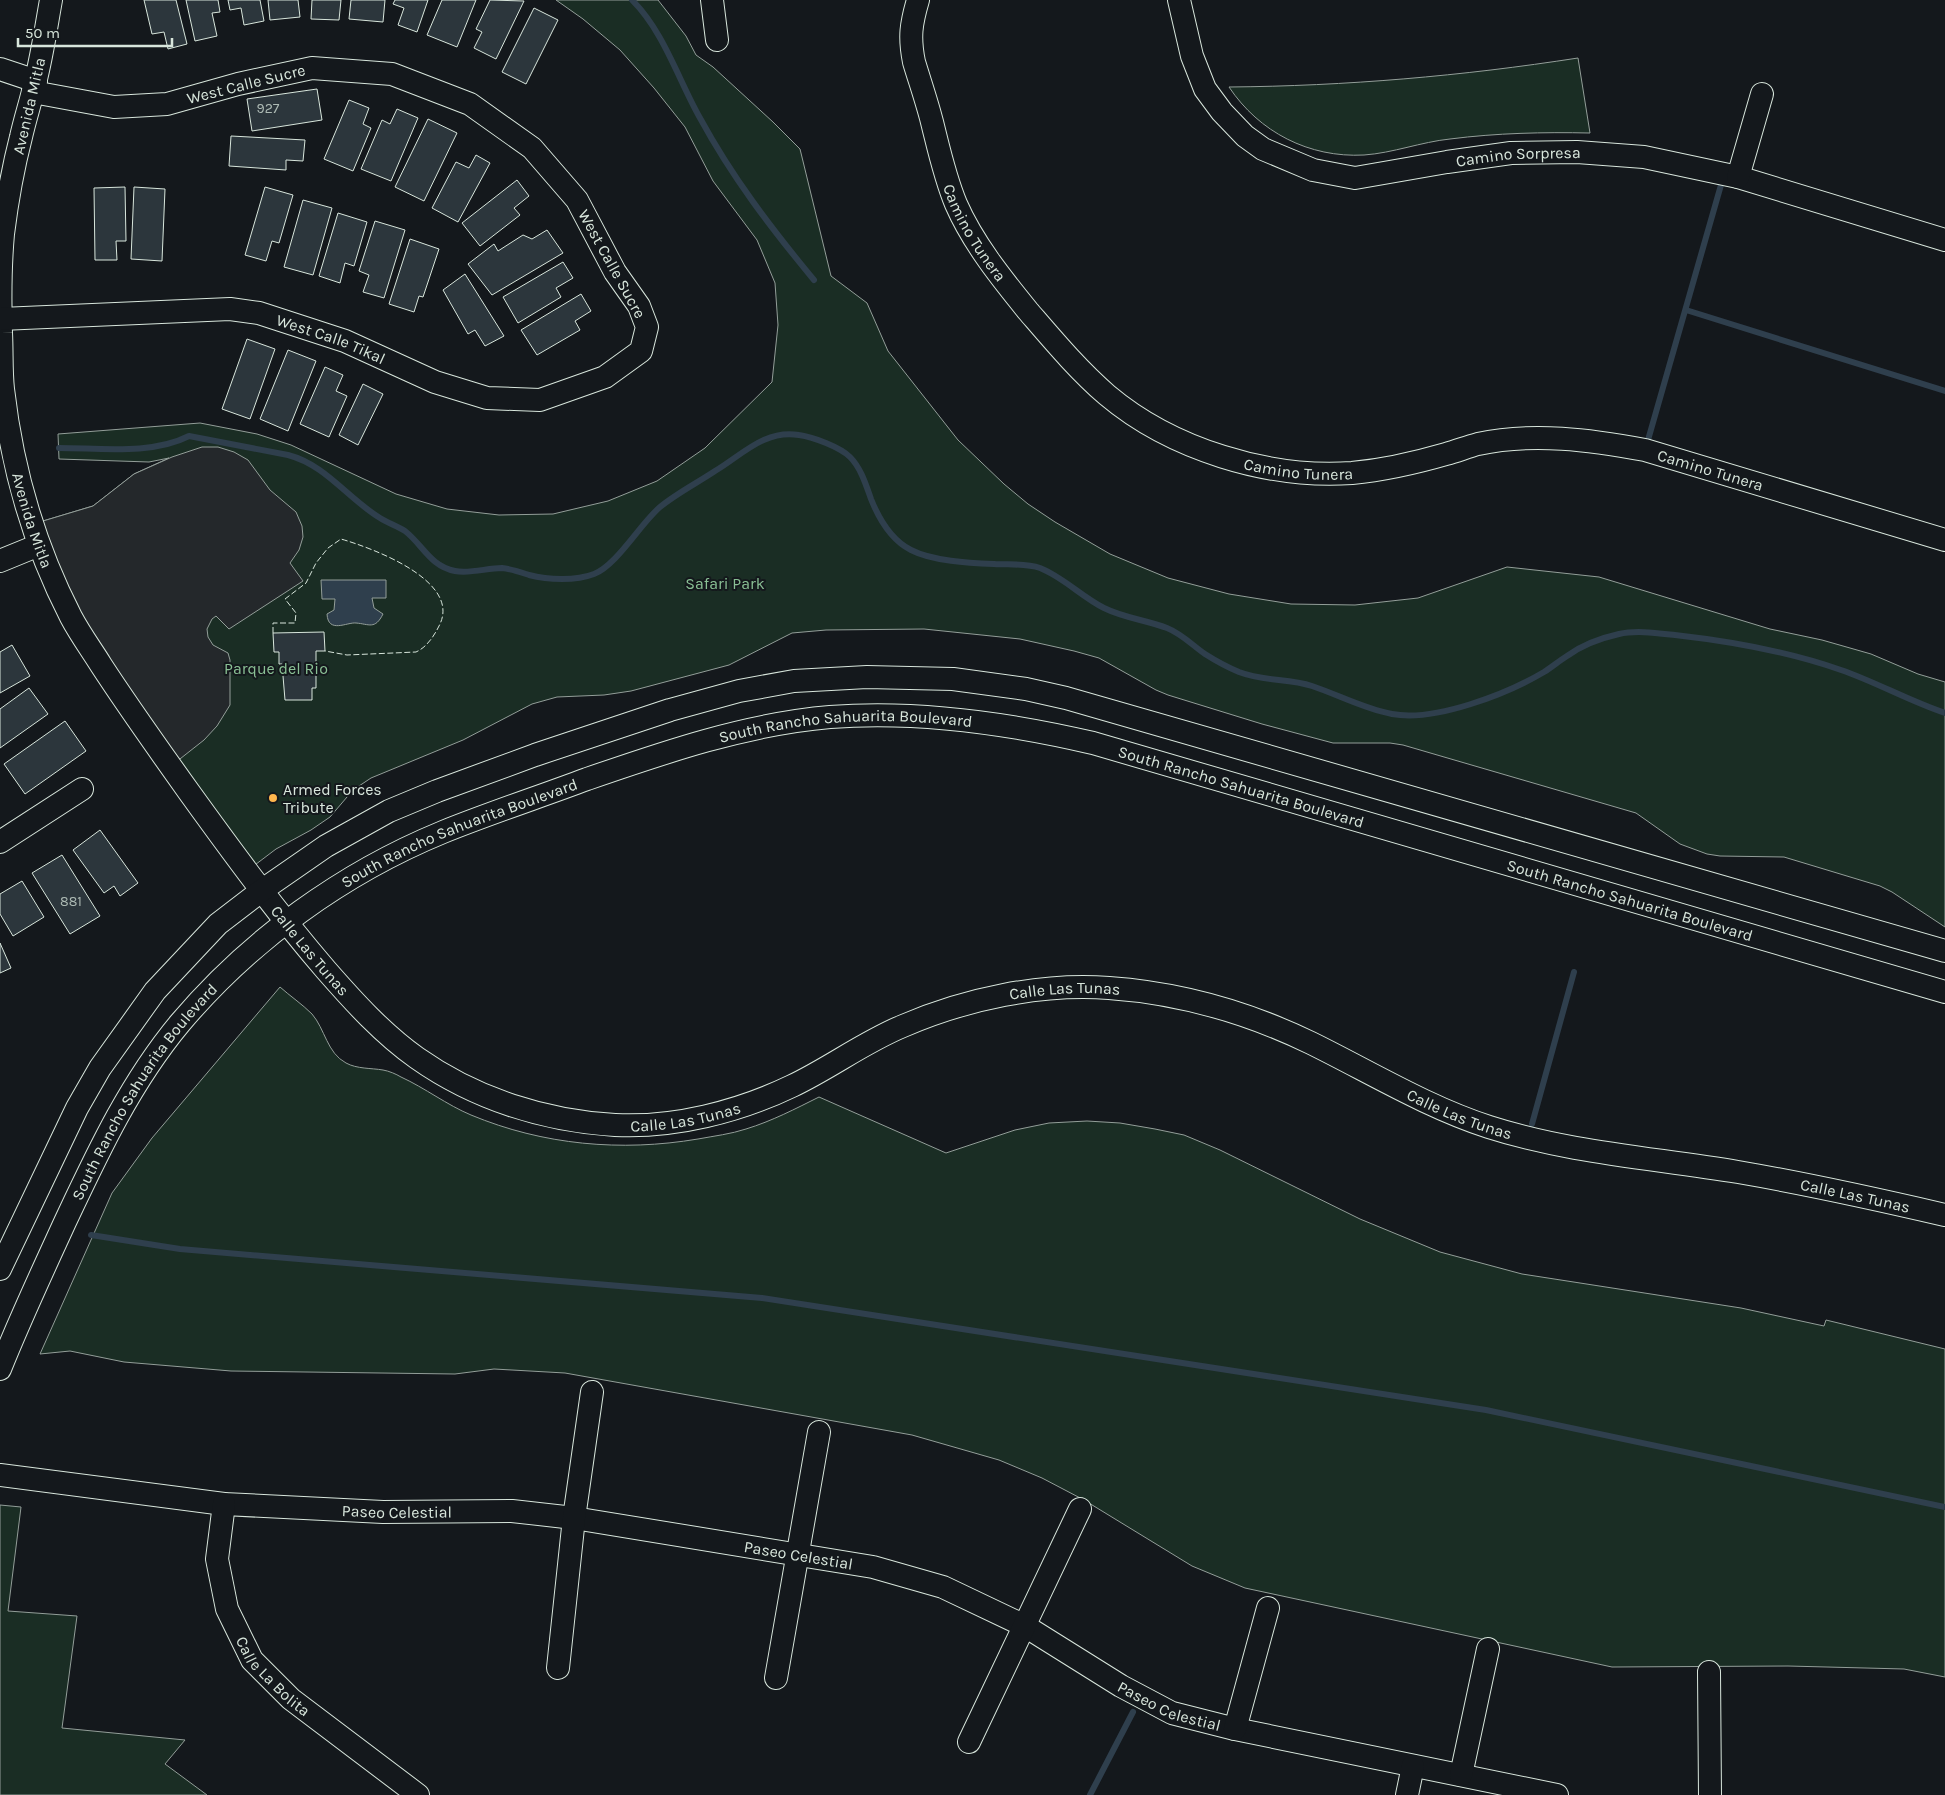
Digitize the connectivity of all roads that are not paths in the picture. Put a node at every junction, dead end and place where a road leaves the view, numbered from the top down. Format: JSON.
{"nodes":[{"id":1,"x":51,"y":0,"type":"edge"},
{"id":2,"x":712,"y":0,"type":"edge"},
{"id":3,"x":918,"y":0,"type":"edge"},
{"id":4,"x":1179,"y":0,"type":"edge"},
{"id":5,"x":717,"y":40,"type":"dead end"},
{"id":6,"x":0,"y":69,"type":"edge"},
{"id":7,"x":34,"y":86,"type":"junction"},
{"id":8,"x":1762,"y":94,"type":"dead end"},
{"id":9,"x":1738,"y":177,"type":"junction"},
{"id":10,"x":1945,"y":240,"type":"edge"},
{"id":11,"x":1,"y":319,"type":"edge"},
{"id":12,"x":641,"y":351,"type":"joint"},
{"id":13,"x":1945,"y":540,"type":"edge"},
{"id":14,"x":39,"y":545,"type":"junction"},
{"id":15,"x":0,"y":561,"type":"edge"},
{"id":16,"x":82,"y":789,"type":"dead end"},
{"id":17,"x":4,"y":833,"type":"edge"},
{"id":18,"x":261,"y":891,"type":"junction"},
{"id":19,"x":286,"y":923,"type":"junction"},
{"id":20,"x":1945,"y":951,"type":"edge"},
{"id":21,"x":1945,"y":992,"type":"edge"},
{"id":22,"x":1945,"y":1215,"type":"edge"},
{"id":23,"x":0,"y":1269,"type":"edge"},
{"id":24,"x":0,"y":1369,"type":"edge"},
{"id":25,"x":592,"y":1392,"type":"dead end"},
{"id":26,"x":819,"y":1432,"type":"dead end"},
{"id":27,"x":0,"y":1475,"type":"edge"},
{"id":28,"x":224,"y":1504,"type":"junction"},
{"id":29,"x":1080,"y":1508,"type":"dead end"},
{"id":30,"x":574,"y":1518,"type":"junction"},
{"id":31,"x":798,"y":1555,"type":"junction"},
{"id":32,"x":1268,"y":1608,"type":"dead end"},
{"id":33,"x":1025,"y":1626,"type":"junction"},
{"id":34,"x":1488,"y":1650,"type":"dead end"},
{"id":35,"x":558,"y":1668,"type":"dead end"},
{"id":36,"x":1709,"y":1672,"type":"dead end"},
{"id":37,"x":776,"y":1678,"type":"dead end"},
{"id":38,"x":1235,"y":1729,"type":"junction"},
{"id":39,"x":969,"y":1742,"type":"dead end"},
{"id":40,"x":1413,"y":1766,"type":"junction"},
{"id":41,"x":1461,"y":1775,"type":"junction"},
{"id":42,"x":418,"y":1795,"type":"edge"},
{"id":43,"x":1407,"y":1795,"type":"edge"},
{"id":44,"x":1557,"y":1795,"type":"edge"},
{"id":45,"x":1710,"y":1795,"type":"edge"}],
"edges":[{"from":1,"to":7,"type":"street","name":"Avenida Mitla"},
{"from":2,"to":5,"type":"street"},
{"from":3,"to":13,"type":"street","name":"Camino Tunera"},
{"from":4,"to":9,"type":"street","name":"Camino Sorpresa"},
{"from":6,"to":7,"type":"street","name":"West Calle Sucre"},
{"from":7,"to":11,"type":"street","name":"Avenida Mitla"},
{"from":7,"to":12,"type":"street","name":"West Calle Sucre"},
{"from":8,"to":9,"type":"street"},
{"from":9,"to":10,"type":"street","name":"Camino Sorpresa"},
{"from":11,"to":12,"type":"street","name":"West Calle Tikal"},
{"from":11,"to":14,"type":"street","name":"Avenida Mitla"},
{"from":14,"to":15,"type":"street"},
{"from":14,"to":18,"type":"street","name":"Avenida Mitla"},
{"from":16,"to":17,"type":"street"},
{"from":18,"to":19,"type":"street","name":"Calle Las Tunas"},
{"from":18,"to":20,"type":"street"},
{"from":18,"to":23,"type":"street"},
{"from":19,"to":21,"type":"street","name":"South Rancho Sahuarita Boulevard"},
{"from":19,"to":22,"type":"street","name":"Calle Las Tunas"},
{"from":19,"to":24,"type":"street","name":"South Rancho Sahuarita Boulevard"},
{"from":25,"to":30,"type":"street"},
{"from":26,"to":31,"type":"street"},
{"from":27,"to":28,"type":"street","name":"Paseo Celestial"},
{"from":28,"to":30,"type":"street","name":"Paseo Celestial"},
{"from":28,"to":42,"type":"street","name":"Calle La Bolita"},
{"from":29,"to":33,"type":"street"},
{"from":30,"to":31,"type":"street","name":"Paseo Celestial"},
{"from":30,"to":35,"type":"street"},
{"from":31,"to":33,"type":"street","name":"Paseo Celestial"},
{"from":31,"to":37,"type":"street"},
{"from":32,"to":38,"type":"street"},
{"from":33,"to":38,"type":"street","name":"Paseo Celestial"},
{"from":33,"to":39,"type":"street"},
{"from":34,"to":41,"type":"street"},
{"from":36,"to":45,"type":"street"},
{"from":38,"to":40,"type":"street","name":"Paseo Celestial"},
{"from":40,"to":41,"type":"street","name":"Paseo Celestial"},
{"from":40,"to":43,"type":"street"},
{"from":41,"to":44,"type":"street","name":"Paseo Celestial"}]}
